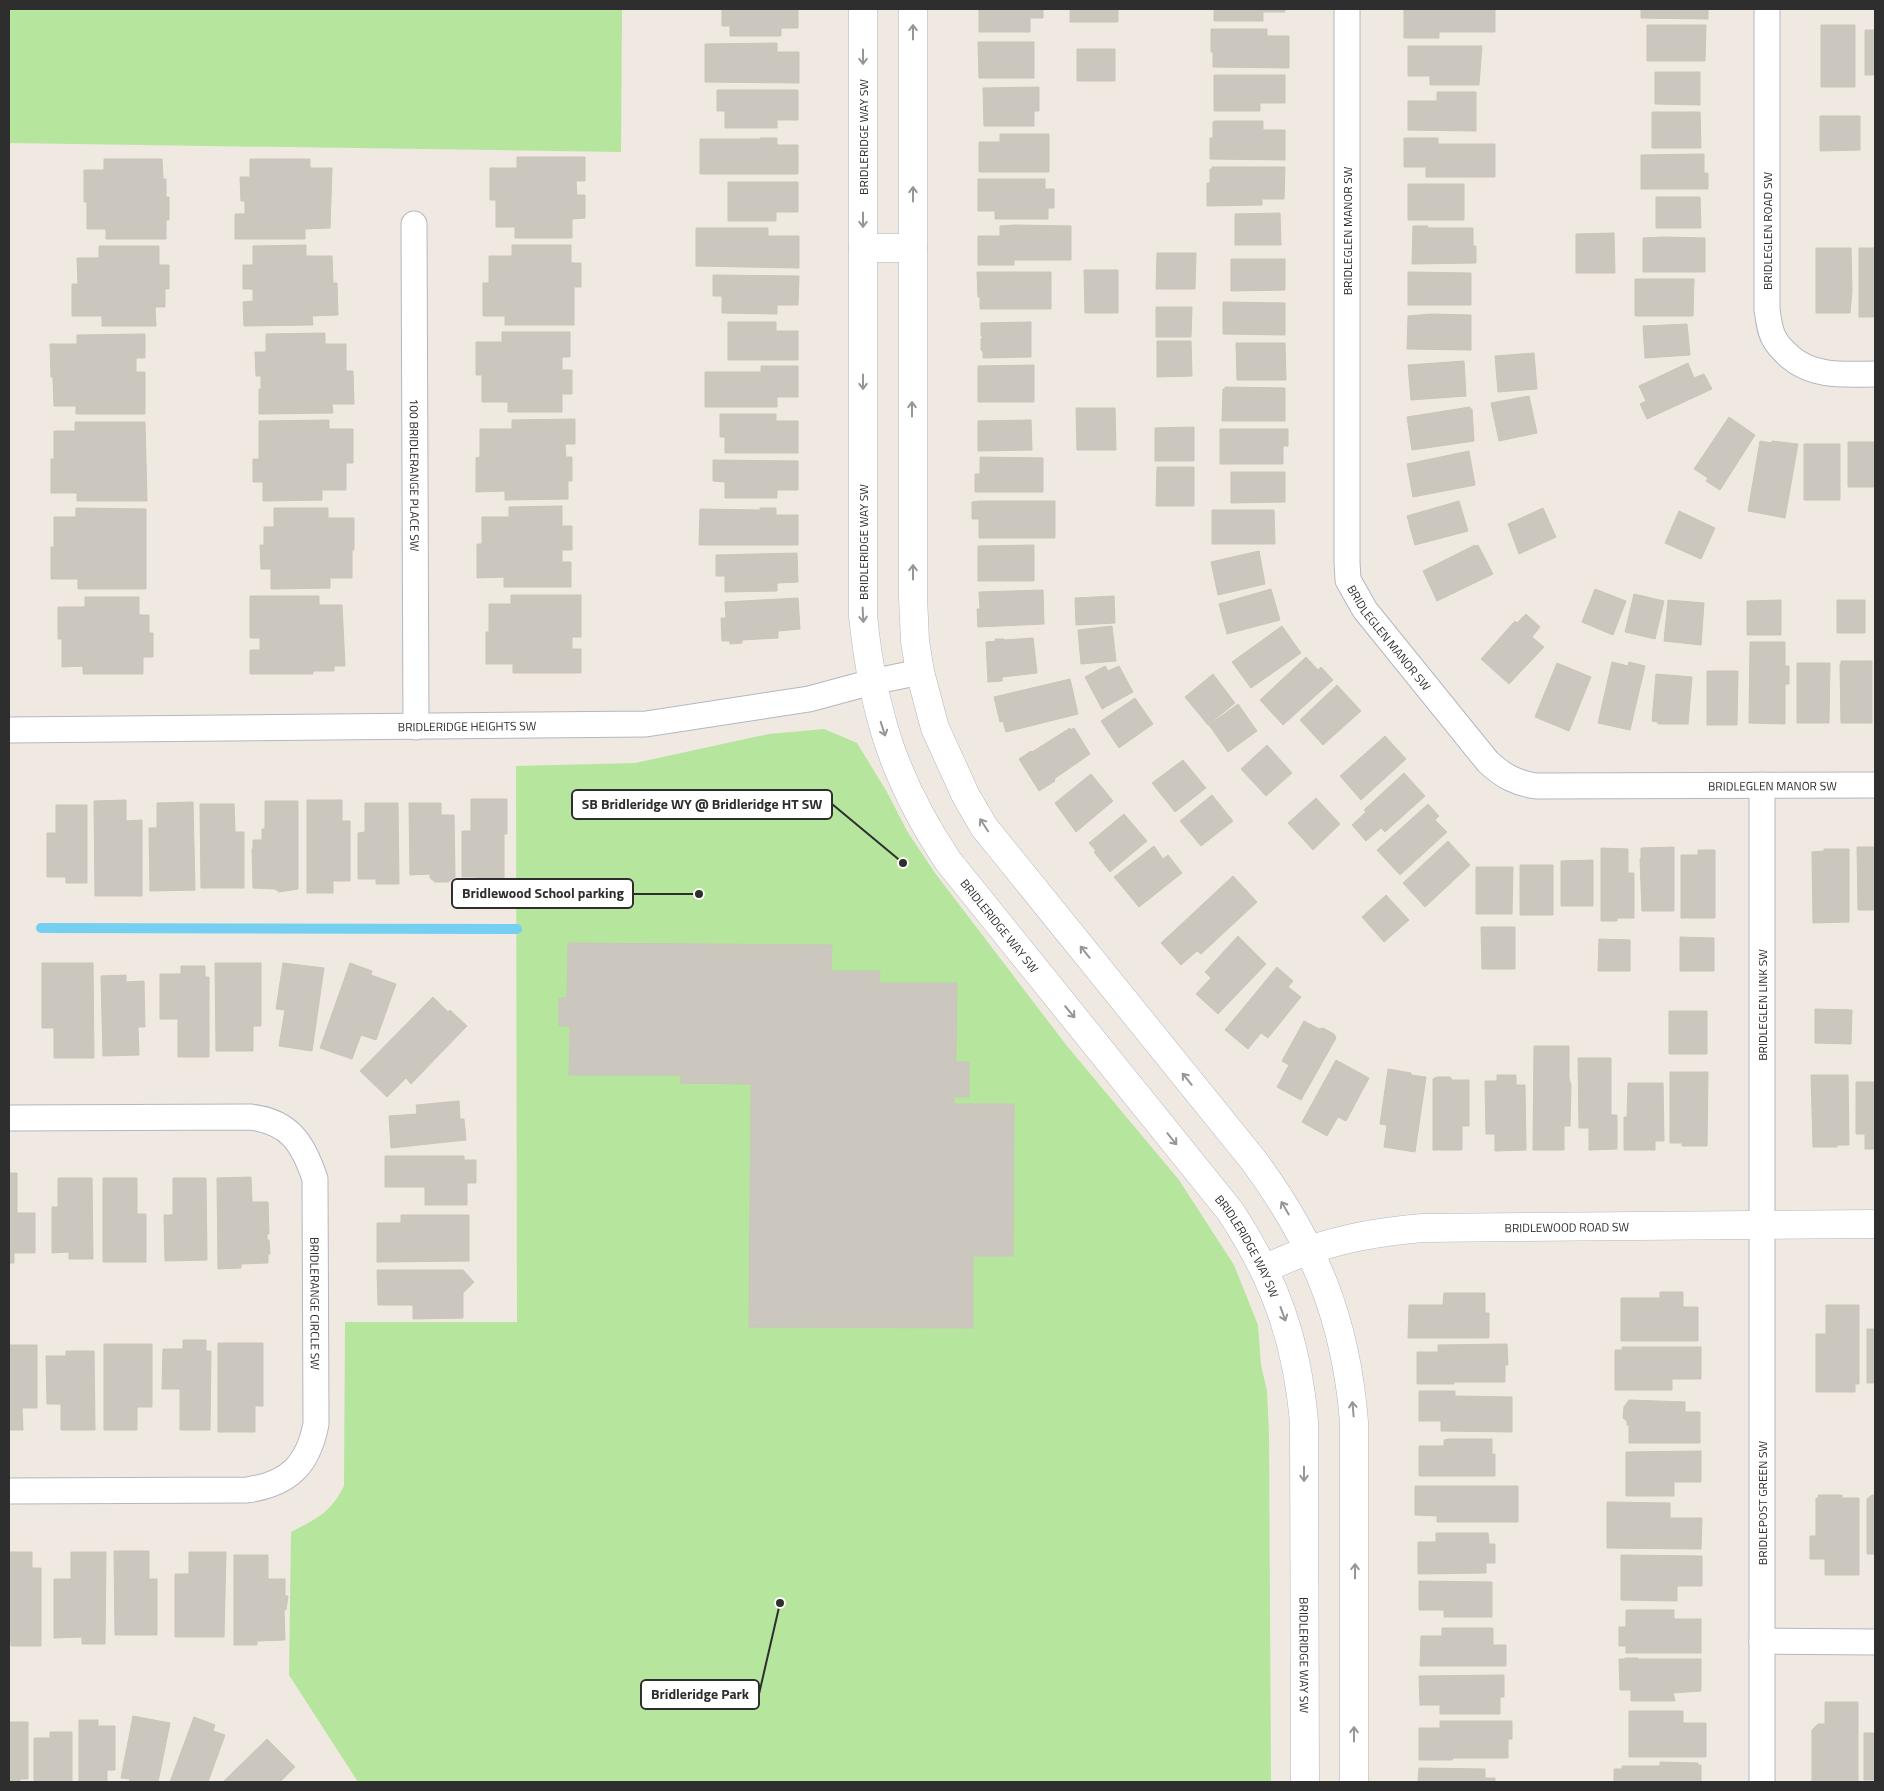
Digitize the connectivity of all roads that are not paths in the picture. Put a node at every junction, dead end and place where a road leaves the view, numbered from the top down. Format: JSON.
{"nodes":[{"id":1,"x":863,"y":9,"type":"edge"},
{"id":2,"x":913,"y":9,"type":"edge"},
{"id":3,"x":1347,"y":9,"type":"edge"},
{"id":4,"x":1767,"y":9,"type":"edge"},
{"id":5,"x":414,"y":224,"type":"dead end"},
{"id":6,"x":863,"y":248,"type":"junction"},
{"id":7,"x":913,"y":248,"type":"junction"},
{"id":8,"x":1875,"y":374,"type":"edge"},
{"id":9,"x":920,"y":672,"type":"junction"},
{"id":10,"x":872,"y":682,"type":"junction"},
{"id":11,"x":416,"y":726,"type":"junction"},
{"id":12,"x":9,"y":730,"type":"edge"},
{"id":13,"x":1762,"y":785,"type":"junction"},
{"id":14,"x":1875,"y":785,"type":"edge"},
{"id":15,"x":9,"y":1118,"type":"edge"},
{"id":16,"x":1761,"y":1224,"type":"junction"},
{"id":17,"x":1875,"y":1224,"type":"edge"},
{"id":18,"x":1310,"y":1250,"type":"junction"},
{"id":19,"x":1264,"y":1269,"type":"junction"},
{"id":20,"x":9,"y":1490,"type":"edge"},
{"id":21,"x":1762,"y":1641,"type":"junction"},
{"id":22,"x":1875,"y":1642,"type":"edge"},
{"id":23,"x":1305,"y":1782,"type":"edge"},
{"id":24,"x":1354,"y":1782,"type":"edge"},
{"id":25,"x":1762,"y":1782,"type":"edge"}],
"edges":[{"from":1,"to":6,"type":"street","name":"BRIDLERIDGE WAY SW","one_way":true},
{"from":7,"to":2,"type":"street","one_way":true},
{"from":3,"to":13,"type":"street","name":"BRIDLEGLEN MANOR SW"},
{"from":4,"to":8,"type":"street","name":"BRIDLEGLEN ROAD SW"},
{"from":5,"to":11,"type":"street","name":"100 BRIDLERANGE PLACE SW"},
{"from":6,"to":7,"type":"street"},
{"from":6,"to":10,"type":"street","name":"BRIDLERIDGE WAY SW","one_way":true},
{"from":9,"to":7,"type":"street","one_way":true},
{"from":9,"to":10,"type":"street","name":"BRIDLERIDGE HEIGHTS SW"},
{"from":18,"to":9,"type":"street","one_way":true},
{"from":10,"to":11,"type":"street","name":"BRIDLERIDGE HEIGHTS SW"},
{"from":10,"to":19,"type":"street","name":"BRIDLERIDGE WAY SW","one_way":true},
{"from":11,"to":12,"type":"street","name":"BRIDLERIDGE HEIGHTS SW"},
{"from":13,"to":14,"type":"street","name":"BRIDLEGLEN MANOR SW"},
{"from":13,"to":16,"type":"street","name":"BRIDLEGLEN LINK SW"},
{"from":15,"to":20,"type":"street","name":"BRIDLERANGE CIRCLE SW"},
{"from":16,"to":17,"type":"street","name":"BRIDLEWOOD ROAD SW"},
{"from":16,"to":18,"type":"street","name":"BRIDLEWOOD ROAD SW"},
{"from":16,"to":21,"type":"street","name":"BRIDLEPOST GREEN SW"},
{"from":18,"to":19,"type":"street","name":"BRIDLEWOOD ROAD SW"},
{"from":24,"to":18,"type":"street","one_way":true},
{"from":19,"to":23,"type":"street","name":"BRIDLERIDGE WAY SW","one_way":true},
{"from":21,"to":22,"type":"street"},
{"from":21,"to":25,"type":"street","name":"BRIDLEPOST GREEN SW"}]}
